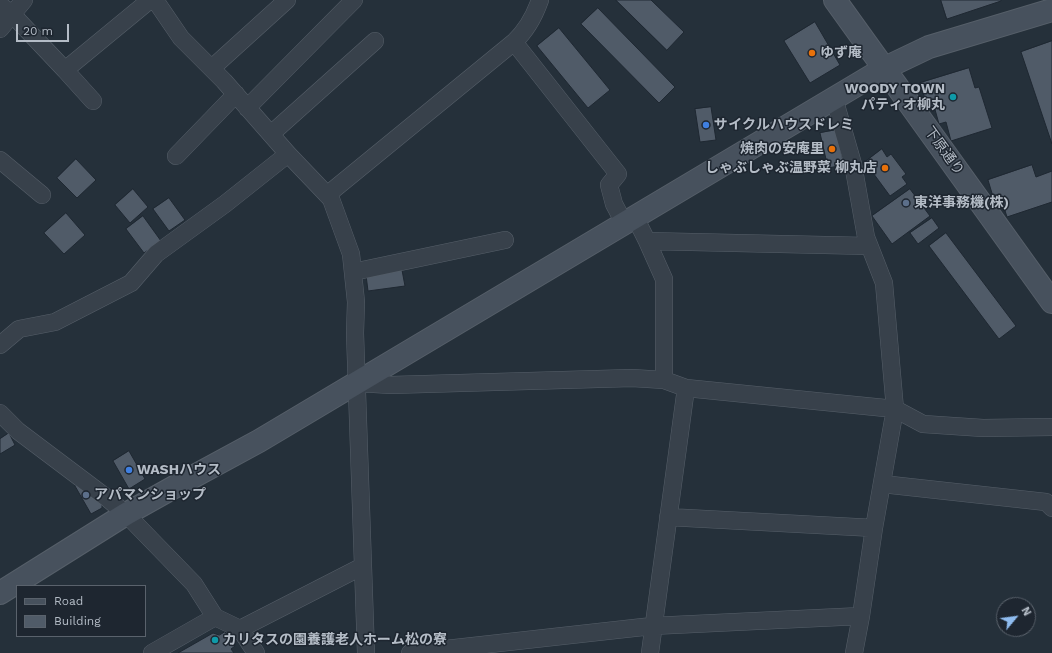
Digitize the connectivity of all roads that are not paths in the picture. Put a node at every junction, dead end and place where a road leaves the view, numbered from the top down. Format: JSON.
{"nodes":[{"id":1,"x":24,"y":0,"type":"edge"},
{"id":2,"x":150,"y":0,"type":"edge"},
{"id":3,"x":154,"y":0,"type":"edge"},
{"id":4,"x":287,"y":0,"type":"edge"},
{"id":5,"x":354,"y":0,"type":"edge"},
{"id":6,"x":540,"y":0,"type":"edge"},
{"id":7,"x":835,"y":0,"type":"edge"},
{"id":8,"x":6,"y":9,"type":"edge"},
{"id":9,"x":1052,"y":10,"type":"edge"},
{"id":10,"x":0,"y":29,"type":"edge"},
{"id":11,"x":376,"y":41,"type":"dead end"},
{"id":12,"x":514,"y":42,"type":"junction"},
{"id":13,"x":212,"y":68,"type":"junction"},
{"id":14,"x":885,"y":68,"type":"junction"},
{"id":15,"x":65,"y":70,"type":"junction"},
{"id":16,"x":236,"y":94,"type":"junction"},
{"id":17,"x":834,"y":98,"type":"junction"},
{"id":18,"x":93,"y":101,"type":"dead end"},
{"id":19,"x":248,"y":108,"type":"junction"},
{"id":20,"x":271,"y":134,"type":"junction"},
{"id":21,"x":288,"y":154,"type":"junction"},
{"id":22,"x":176,"y":156,"type":"dead end"},
{"id":23,"x":0,"y":160,"type":"edge"},
{"id":24,"x":42,"y":195,"type":"dead end"},
{"id":25,"x":327,"y":195,"type":"junction"},
{"id":26,"x":629,"y":220,"type":"junction"},
{"id":27,"x":505,"y":240,"type":"dead end"},
{"id":28,"x":647,"y":241,"type":"junction"},
{"id":29,"x":869,"y":246,"type":"junction"},
{"id":30,"x":354,"y":272,"type":"junction"},
{"id":31,"x":1052,"y":302,"type":"edge"},
{"id":32,"x":0,"y":345,"type":"edge"},
{"id":33,"x":664,"y":380,"type":"junction"},
{"id":34,"x":358,"y":383,"type":"junction"},
{"id":35,"x":686,"y":388,"type":"junction"},
{"id":36,"x":895,"y":409,"type":"junction"},
{"id":37,"x":0,"y":413,"type":"edge"},
{"id":38,"x":1052,"y":427,"type":"edge"},
{"id":39,"x":882,"y":484,"type":"junction"},
{"id":40,"x":1052,"y":508,"type":"edge"},
{"id":41,"x":126,"y":514,"type":"junction"},
{"id":42,"x":668,"y":517,"type":"junction"},
{"id":43,"x":874,"y":528,"type":"junction"},
{"id":44,"x":364,"y":566,"type":"junction"},
{"id":45,"x":0,"y":593,"type":"edge"},
{"id":46,"x":861,"y":616,"type":"junction"},
{"id":47,"x":216,"y":617,"type":"junction"},
{"id":48,"x":652,"y":626,"type":"junction"},
{"id":49,"x":240,"y":628,"type":"junction"},
{"id":50,"x":521,"y":647,"type":"edge"},
{"id":51,"x":152,"y":653,"type":"edge"},
{"id":52,"x":256,"y":653,"type":"edge"},
{"id":53,"x":366,"y":653,"type":"edge"},
{"id":54,"x":410,"y":653,"type":"edge"},
{"id":55,"x":650,"y":653,"type":"edge"},
{"id":56,"x":854,"y":653,"type":"edge"}],
"edges":[{"from":1,"to":8,"type":"street"},
{"from":2,"to":15,"type":"street"},
{"from":3,"to":13,"type":"street"},
{"from":4,"to":13,"type":"street"},
{"from":5,"to":19,"type":"street"},
{"from":6,"to":12,"type":"street"},
{"from":7,"to":14,"type":"street","name":"下原通り"},
{"from":8,"to":10,"type":"street"},
{"from":8,"to":15,"type":"street"},
{"from":9,"to":14,"type":"street"},
{"from":11,"to":20,"type":"street"},
{"from":12,"to":25,"type":"street"},
{"from":12,"to":26,"type":"street"},
{"from":13,"to":16,"type":"street"},
{"from":14,"to":17,"type":"street"},
{"from":14,"to":31,"type":"street","name":"下原通り"},
{"from":15,"to":18,"type":"street"},
{"from":16,"to":19,"type":"street"},
{"from":16,"to":22,"type":"street"},
{"from":17,"to":26,"type":"street"},
{"from":17,"to":29,"type":"street"},
{"from":19,"to":20,"type":"street"},
{"from":20,"to":21,"type":"street"},
{"from":21,"to":25,"type":"street"},
{"from":21,"to":32,"type":"street"},
{"from":23,"to":24,"type":"street"},
{"from":25,"to":30,"type":"street"},
{"from":26,"to":28,"type":"street"},
{"from":26,"to":34,"type":"street"},
{"from":27,"to":30,"type":"street"},
{"from":28,"to":29,"type":"street"},
{"from":28,"to":33,"type":"street"},
{"from":29,"to":36,"type":"street"},
{"from":30,"to":34,"type":"street"},
{"from":33,"to":34,"type":"street"},
{"from":33,"to":35,"type":"street"},
{"from":34,"to":41,"type":"street"},
{"from":34,"to":44,"type":"street"},
{"from":35,"to":36,"type":"street"},
{"from":35,"to":42,"type":"street"},
{"from":36,"to":38,"type":"street"},
{"from":36,"to":39,"type":"street"},
{"from":37,"to":41,"type":"street"},
{"from":39,"to":40,"type":"street"},
{"from":39,"to":43,"type":"street"},
{"from":41,"to":45,"type":"street"},
{"from":41,"to":47,"type":"street"},
{"from":42,"to":43,"type":"street"},
{"from":42,"to":48,"type":"street"},
{"from":43,"to":46,"type":"street"},
{"from":44,"to":49,"type":"street"},
{"from":44,"to":53,"type":"street"},
{"from":46,"to":48,"type":"street"},
{"from":46,"to":56,"type":"street"},
{"from":47,"to":49,"type":"street"},
{"from":47,"to":51,"type":"street"},
{"from":48,"to":50,"type":"street"},
{"from":48,"to":55,"type":"street"},
{"from":49,"to":52,"type":"street"},
{"from":50,"to":54,"type":"street"}]}
